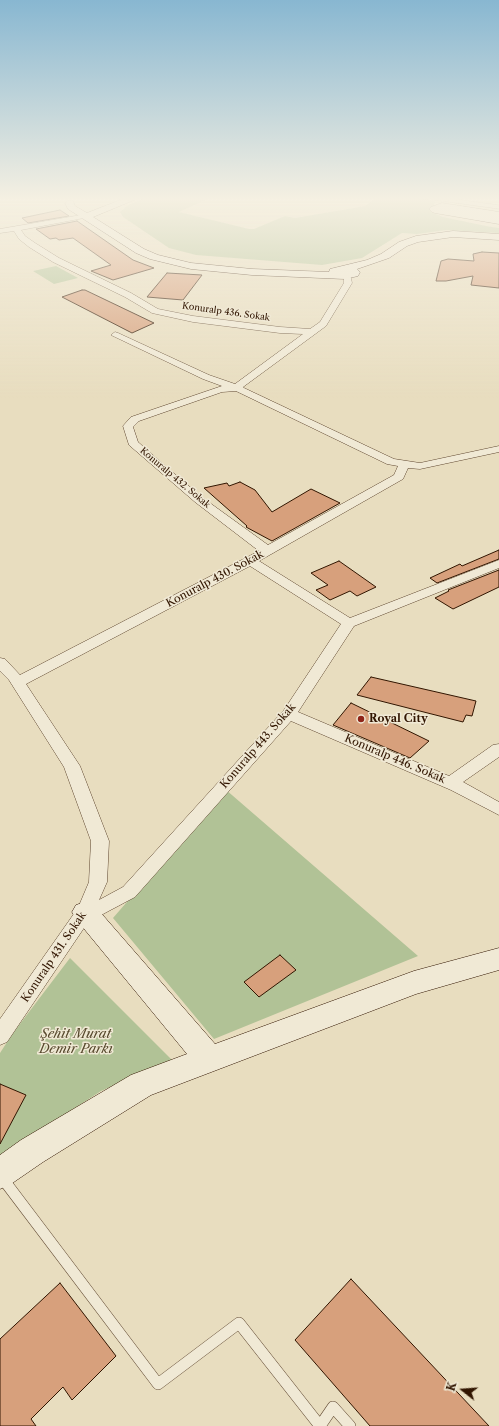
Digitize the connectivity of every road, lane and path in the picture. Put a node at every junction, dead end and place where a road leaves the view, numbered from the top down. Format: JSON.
{"nodes":[{"id":1,"x":65,"y":265,"type":"edge"},
{"id":2,"x":194,"y":265,"type":"edge"},
{"id":3,"x":365,"y":265,"type":"edge"},
{"id":4,"x":382,"y":270,"type":"dead end"},
{"id":5,"x":344,"y":274,"type":"junction"},
{"id":6,"x":313,"y":332,"type":"junction"},
{"id":7,"x":115,"y":336,"type":"dead end"},
{"id":8,"x":239,"y":388,"type":"junction"},
{"id":9,"x":499,"y":449,"type":"edge"},
{"id":10,"x":404,"y":464,"type":"junction"},
{"id":11,"x":268,"y":551,"type":"junction"},
{"id":12,"x":250,"y":561,"type":"junction"},
{"id":13,"x":499,"y":564,"type":"edge"},
{"id":14,"x":349,"y":623,"type":"junction"},
{"id":15,"x":0,"y":662,"type":"edge"},
{"id":16,"x":17,"y":682,"type":"junction"},
{"id":17,"x":289,"y":714,"type":"junction"},
{"id":18,"x":499,"y":749,"type":"edge"},
{"id":19,"x":450,"y":783,"type":"junction"},
{"id":20,"x":499,"y":809,"type":"edge"},
{"id":21,"x":86,"y":913,"type":"junction"},
{"id":22,"x":499,"y":959,"type":"edge"},
{"id":23,"x":0,"y":1036,"type":"edge"},
{"id":24,"x":210,"y":1060,"type":"junction"},
{"id":25,"x":0,"y":1174,"type":"edge"},
{"id":26,"x":350,"y":1426,"type":"edge"}],
"edges":[{"from":1,"to":6,"type":"street","name":"Konuralp 436. Sokak"},
{"from":2,"to":5,"type":"main road"},
{"from":3,"to":5,"type":"main road"},
{"from":4,"to":5,"type":"main road"},
{"from":5,"to":6,"type":"street"},
{"from":6,"to":8,"type":"street"},
{"from":7,"to":8,"type":"street"},
{"from":8,"to":10,"type":"street"},
{"from":8,"to":11,"type":"street","name":"Konuralp 432. Sokak"},
{"from":9,"to":10,"type":"street"},
{"from":10,"to":11,"type":"street","name":"Konuralp 430. Sokak"},
{"from":11,"to":12,"type":"street","name":"Konuralp 430. Sokak"},
{"from":12,"to":14,"type":"street"},
{"from":12,"to":16,"type":"street","name":"Konuralp 430. Sokak"},
{"from":13,"to":14,"type":"street"},
{"from":14,"to":17,"type":"street","name":"Konuralp 443. Sokak"},
{"from":15,"to":16,"type":"street","name":"Konuralp 431. Sokak"},
{"from":16,"to":21,"type":"street","name":"Konuralp 431. Sokak"},
{"from":17,"to":19,"type":"street","name":"Konuralp 446. Sokak"},
{"from":17,"to":21,"type":"street","name":"Konuralp 443. Sokak"},
{"from":18,"to":19,"type":"street"},
{"from":19,"to":20,"type":"street","name":"Konuralp 446. Sokak"},
{"from":21,"to":23,"type":"street","name":"Konuralp 431. Sokak"},
{"from":21,"to":24,"type":"main road"},
{"from":22,"to":24,"type":"main road"},
{"from":24,"to":25,"type":"main road"},
{"from":25,"to":26,"type":"lane"}]}
